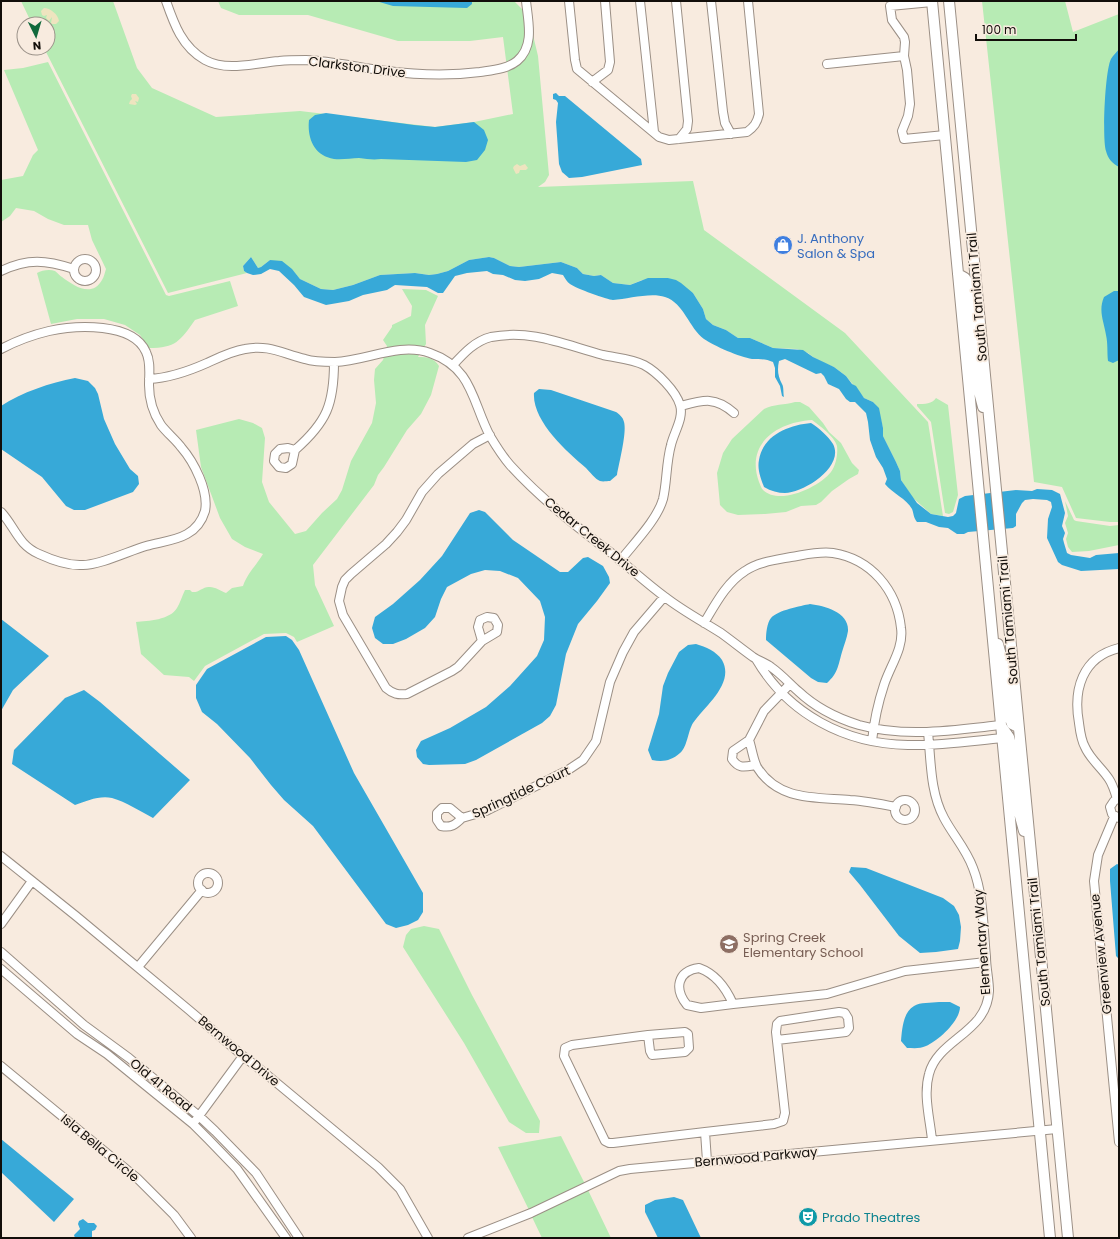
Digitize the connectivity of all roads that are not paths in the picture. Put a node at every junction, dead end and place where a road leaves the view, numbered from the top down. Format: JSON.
{"nodes":[{"id":1,"x":166,"y":1,"type":"edge"},
{"id":2,"x":526,"y":1,"type":"edge"},
{"id":3,"x":569,"y":1,"type":"edge"},
{"id":4,"x":604,"y":1,"type":"edge"},
{"id":5,"x":640,"y":1,"type":"edge"},
{"id":6,"x":676,"y":1,"type":"edge"},
{"id":7,"x":712,"y":1,"type":"edge"},
{"id":8,"x":748,"y":1,"type":"edge"},
{"id":9,"x":949,"y":1,"type":"edge"},
{"id":10,"x":932,"y":2,"type":"edge"},
{"id":11,"x":904,"y":56,"type":"junction"},
{"id":12,"x":827,"y":64,"type":"dead end"},
{"id":13,"x":592,"y":82,"type":"junction"},
{"id":14,"x":654,"y":132,"type":"junction"},
{"id":15,"x":731,"y":134,"type":"junction"},
{"id":16,"x":945,"y":135,"type":"junction"},
{"id":17,"x":679,"y":139,"type":"junction"},
{"id":18,"x":74,"y":269,"type":"dead end"},
{"id":19,"x":1,"y":271,"type":"edge"},
{"id":20,"x":958,"y":274,"type":"junction"},
{"id":21,"x":1,"y":349,"type":"edge"},
{"id":22,"x":334,"y":362,"type":"junction"},
{"id":23,"x":453,"y":365,"type":"junction"},
{"id":24,"x":149,"y":379,"type":"junction"},
{"id":25,"x":681,"y":406,"type":"junction"},
{"id":26,"x":734,"y":413,"type":"dead end"},
{"id":27,"x":490,"y":435,"type":"junction"},
{"id":28,"x":991,"y":440,"type":"junction"},
{"id":29,"x":295,"y":450,"type":"dead end"},
{"id":30,"x":1,"y":512,"type":"edge"},
{"id":31,"x":620,"y":561,"type":"junction"},
{"id":32,"x":664,"y":597,"type":"junction"},
{"id":33,"x":991,"y":621,"type":"junction"},
{"id":34,"x":704,"y":623,"type":"junction"},
{"id":35,"x":482,"y":641,"type":"dead end"},
{"id":36,"x":1119,"y":648,"type":"edge"},
{"id":37,"x":756,"y":659,"type":"junction"},
{"id":38,"x":790,"y":684,"type":"junction"},
{"id":39,"x":781,"y":692,"type":"junction"},
{"id":40,"x":1001,"y":725,"type":"junction"},
{"id":41,"x":1018,"y":727,"type":"junction"},
{"id":42,"x":874,"y":728,"type":"junction"},
{"id":43,"x":928,"y":732,"type":"junction"},
{"id":44,"x":1002,"y":738,"type":"junction"},
{"id":45,"x":749,"y":740,"type":"junction"},
{"id":46,"x":872,"y":741,"type":"junction"},
{"id":47,"x":929,"y":745,"type":"junction"},
{"id":48,"x":756,"y":765,"type":"junction"},
{"id":49,"x":1118,"y":799,"type":"edge"},
{"id":50,"x":896,"y":807,"type":"dead end"},
{"id":51,"x":1117,"y":817,"type":"edge"},
{"id":52,"x":462,"y":818,"type":"dead end"},
{"id":53,"x":1,"y":856,"type":"edge"},
{"id":54,"x":1031,"y":860,"type":"junction"},
{"id":55,"x":32,"y":882,"type":"junction"},
{"id":56,"x":202,"y":890,"type":"dead end"},
{"id":57,"x":1,"y":924,"type":"edge"},
{"id":58,"x":1,"y":952,"type":"edge"},
{"id":59,"x":986,"y":962,"type":"junction"},
{"id":60,"x":138,"y":967,"type":"junction"},
{"id":61,"x":1,"y":969,"type":"edge"},
{"id":62,"x":733,"y":1004,"type":"junction"},
{"id":63,"x":648,"y":1035,"type":"junction"},
{"id":64,"x":777,"y":1040,"type":"junction"},
{"id":65,"x":243,"y":1056,"type":"junction"},
{"id":66,"x":1,"y":1066,"type":"edge"},
{"id":67,"x":199,"y":1116,"type":"junction"},
{"id":68,"x":192,"y":1124,"type":"junction"},
{"id":69,"x":1057,"y":1129,"type":"junction"},
{"id":70,"x":1040,"y":1131,"type":"junction"},
{"id":71,"x":705,"y":1132,"type":"junction"},
{"id":72,"x":932,"y":1140,"type":"junction"},
{"id":73,"x":1119,"y":1142,"type":"edge"},
{"id":74,"x":707,"y":1161,"type":"junction"},
{"id":75,"x":191,"y":1238,"type":"edge"},
{"id":76,"x":286,"y":1238,"type":"edge"},
{"id":77,"x":299,"y":1238,"type":"edge"},
{"id":78,"x":428,"y":1238,"type":"edge"},
{"id":79,"x":468,"y":1238,"type":"edge"},
{"id":80,"x":1050,"y":1238,"type":"edge"},
{"id":81,"x":1068,"y":1238,"type":"edge"}],
"edges":[{"from":1,"to":2,"type":"street","name":"Clarkston Drive"},
{"from":3,"to":13,"type":"street"},
{"from":4,"to":13,"type":"street"},
{"from":5,"to":14,"type":"street"},
{"from":6,"to":17,"type":"street"},
{"from":7,"to":15,"type":"street"},
{"from":8,"to":15,"type":"street"},
{"from":9,"to":28,"type":"main road","name":"South Tamiami Trail"},
{"from":10,"to":11,"type":"street"},
{"from":10,"to":16,"type":"main road","name":"South Tamiami Trail"},
{"from":11,"to":12,"type":"street"},
{"from":11,"to":16,"type":"street"},
{"from":13,"to":14,"type":"street"},
{"from":14,"to":17,"type":"street"},
{"from":15,"to":17,"type":"street"},
{"from":16,"to":20,"type":"main road","name":"South Tamiami Trail"},
{"from":18,"to":19,"type":"street"},
{"from":20,"to":28,"type":"main road"},
{"from":20,"to":33,"type":"main road","name":"South Tamiami Trail"},
{"from":21,"to":24,"type":"street"},
{"from":22,"to":23,"type":"street","name":"Cedar Creek Drive"},
{"from":22,"to":24,"type":"street","name":"Cedar Creek Drive"},
{"from":22,"to":29,"type":"street"},
{"from":23,"to":25,"type":"street"},
{"from":23,"to":27,"type":"street","name":"Cedar Creek Drive"},
{"from":24,"to":30,"type":"street"},
{"from":25,"to":26,"type":"street"},
{"from":25,"to":31,"type":"street"},
{"from":27,"to":31,"type":"street","name":"Cedar Creek Drive"},
{"from":27,"to":35,"type":"street"},
{"from":28,"to":41,"type":"main road","name":"South Tamiami Trail"},
{"from":31,"to":32,"type":"street","name":"Cedar Creek Drive"},
{"from":32,"to":34,"type":"street","name":"Cedar Creek Drive"},
{"from":32,"to":52,"type":"street","name":"Springtide Court"},
{"from":33,"to":40,"type":"main road","name":"South Tamiami Trail"},
{"from":33,"to":41,"type":"main road"},
{"from":34,"to":37,"type":"street","name":"Cedar Creek Drive"},
{"from":34,"to":42,"type":"street"},
{"from":36,"to":49,"type":"street"},
{"from":37,"to":38,"type":"street","name":"Cedar Creek Drive"},
{"from":37,"to":39,"type":"street","name":"Cedar Creek Drive"},
{"from":38,"to":39,"type":"street"},
{"from":38,"to":42,"type":"street","name":"Cedar Creek Drive"},
{"from":39,"to":45,"type":"street"},
{"from":39,"to":46,"type":"street","name":"Cedar Creek Drive"},
{"from":40,"to":43,"type":"street","name":"Cedar Creek Drive"},
{"from":40,"to":44,"type":"main road","name":"South Tamiami Trail"},
{"from":40,"to":54,"type":"main road"},
{"from":41,"to":54,"type":"main road","name":"South Tamiami Trail"},
{"from":42,"to":43,"type":"street","name":"Cedar Creek Drive"},
{"from":42,"to":46,"type":"street"},
{"from":43,"to":47,"type":"street","name":"Elementary Way"},
{"from":44,"to":47,"type":"street","name":"Cedar Creek Drive"},
{"from":44,"to":70,"type":"main road","name":"South Tamiami Trail"},
{"from":45,"to":48,"type":"street"},
{"from":45,"to":48,"type":"street"},
{"from":46,"to":47,"type":"street","name":"Cedar Creek Drive"},
{"from":47,"to":59,"type":"street","name":"Elementary Way"},
{"from":48,"to":50,"type":"street"},
{"from":49,"to":51,"type":"street","name":"Greenview Avenue"},
{"from":51,"to":73,"type":"street","name":"Greenview Avenue"},
{"from":53,"to":55,"type":"street","name":"Bernwood Drive"},
{"from":54,"to":69,"type":"main road","name":"South Tamiami Trail"},
{"from":55,"to":57,"type":"street"},
{"from":55,"to":60,"type":"street","name":"Bernwood Drive"},
{"from":56,"to":60,"type":"street"},
{"from":58,"to":67,"type":"street","name":"Old 41 Road"},
{"from":59,"to":62,"type":"street"},
{"from":59,"to":72,"type":"street","name":"Elementary Way"},
{"from":60,"to":65,"type":"street","name":"Bernwood Drive"},
{"from":61,"to":68,"type":"street","name":"Old 41 Road"},
{"from":62,"to":62,"type":"street"},
{"from":63,"to":63,"type":"street"},
{"from":63,"to":71,"type":"street"},
{"from":64,"to":64,"type":"street"},
{"from":64,"to":71,"type":"street"},
{"from":65,"to":67,"type":"street"},
{"from":65,"to":78,"type":"street","name":"Bernwood Drive"},
{"from":66,"to":75,"type":"street","name":"Isla Bella Circle"},
{"from":67,"to":68,"type":"street"},
{"from":67,"to":77,"type":"street","name":"Old 41 Road"},
{"from":68,"to":76,"type":"street","name":"Old 41 Road"},
{"from":69,"to":70,"type":"street","name":"Bernwood Parkway"},
{"from":69,"to":81,"type":"main road","name":"South Tamiami Trail"},
{"from":70,"to":72,"type":"street","name":"Bernwood Parkway"},
{"from":70,"to":80,"type":"main road","name":"South Tamiami Trail"},
{"from":71,"to":74,"type":"street"},
{"from":72,"to":74,"type":"street","name":"Bernwood Parkway"},
{"from":74,"to":79,"type":"street","name":"Bernwood Parkway"}]}
